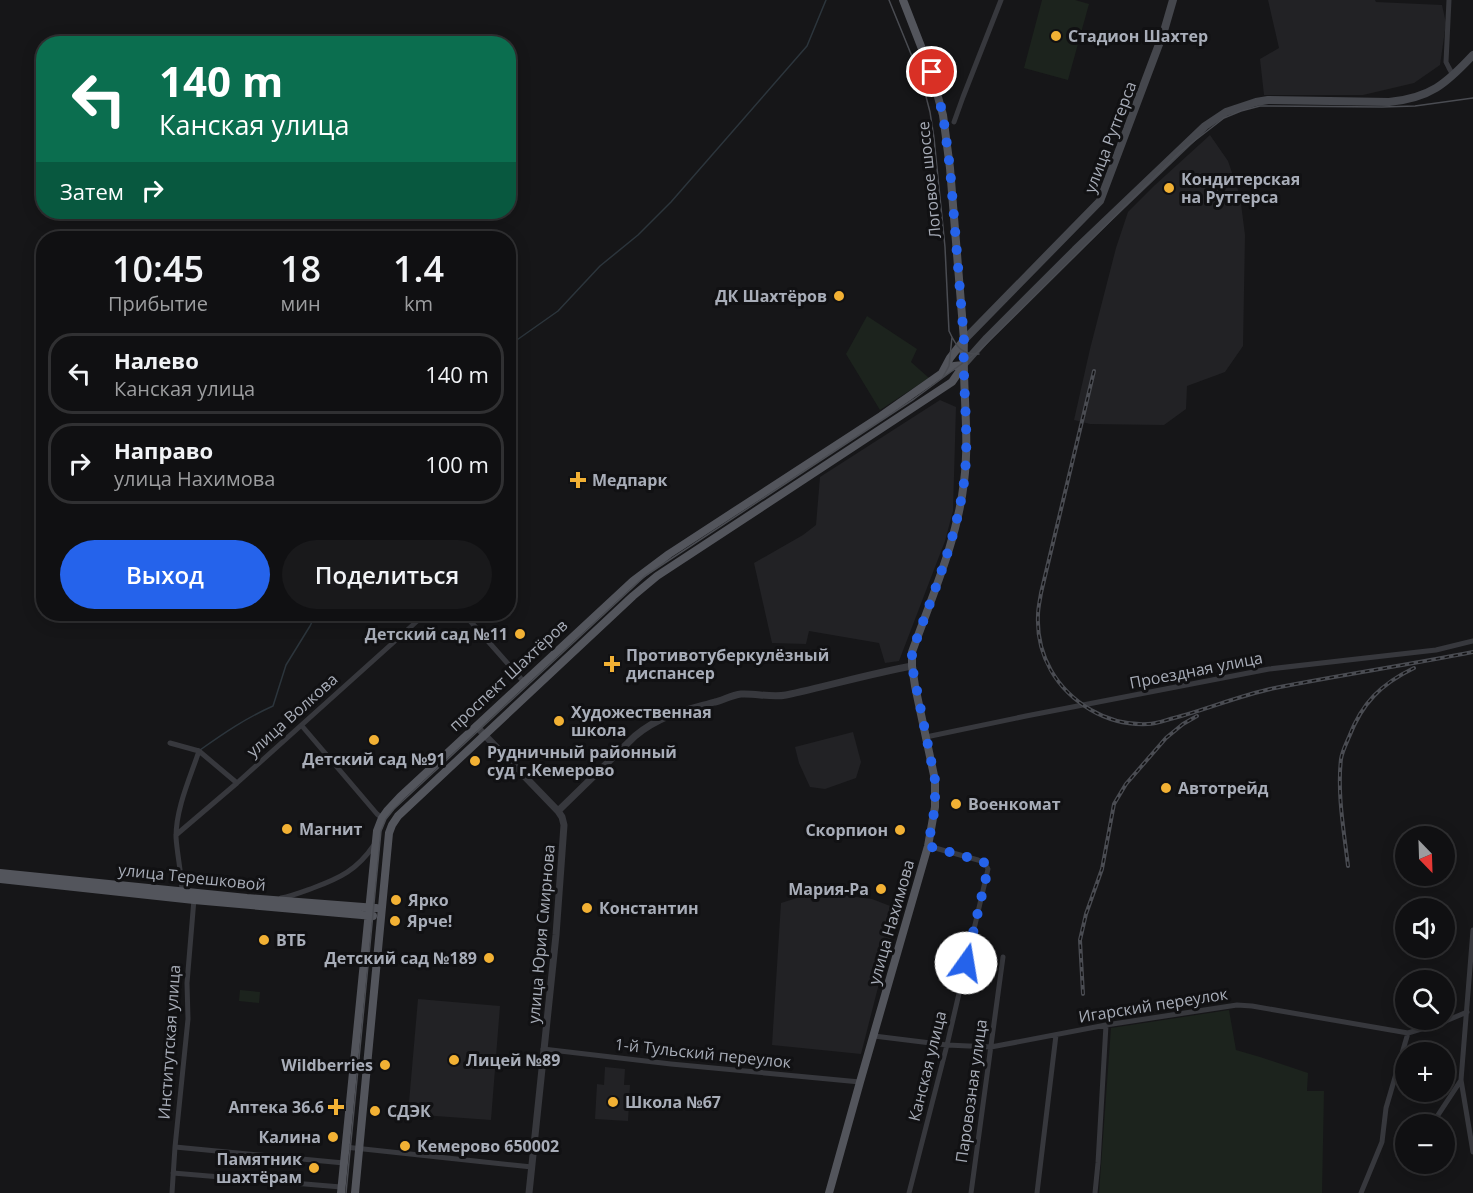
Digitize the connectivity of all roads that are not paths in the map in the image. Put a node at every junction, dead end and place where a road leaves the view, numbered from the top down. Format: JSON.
{"nodes":[{"id":1,"x":897,"y":0,"type":"edge"},
{"id":2,"x":903,"y":0,"type":"edge"},
{"id":3,"x":1001,"y":0,"type":"edge"},
{"id":4,"x":1173,"y":0,"type":"edge"},
{"id":5,"x":1449,"y":0,"type":"edge"},
{"id":6,"x":1473,"y":55,"type":"edge"},
{"id":7,"x":1453,"y":75,"type":"junction"},
{"id":8,"x":954,"y":122,"type":"dead end"},
{"id":9,"x":1095,"y":207,"type":"junction"},
{"id":10,"x":1111,"y":216,"type":"junction"},
{"id":11,"x":962,"y":342,"type":"junction"},
{"id":12,"x":963,"y":364,"type":"junction"},
{"id":13,"x":942,"y":373,"type":"junction"},
{"id":14,"x":417,"y":621,"type":"edge"},
{"id":15,"x":470,"y":621,"type":"edge"},
{"id":16,"x":1473,"y":641,"type":"edge"},
{"id":17,"x":912,"y":666,"type":"junction"},
{"id":18,"x":524,"y":682,"type":"junction"},
{"id":19,"x":302,"y":726,"type":"junction"},
{"id":20,"x":476,"y":726,"type":"junction"},
{"id":21,"x":484,"y":734,"type":"junction"},
{"id":22,"x":926,"y":737,"type":"junction"},
{"id":23,"x":170,"y":743,"type":"dead end"},
{"id":24,"x":200,"y":751,"type":"junction"},
{"id":25,"x":237,"y":783,"type":"junction"},
{"id":26,"x":558,"y":811,"type":"junction"},
{"id":27,"x":382,"y":818,"type":"junction"},
{"id":28,"x":176,"y":836,"type":"junction"},
{"id":29,"x":376,"y":841,"type":"junction"},
{"id":30,"x":928,"y":846,"type":"junction"},
{"id":31,"x":0,"y":873,"type":"edge"},
{"id":32,"x":0,"y":879,"type":"edge"},
{"id":33,"x":181,"y":895,"type":"junction"},
{"id":34,"x":194,"y":896,"type":"junction"},
{"id":35,"x":272,"y":900,"type":"junction"},
{"id":36,"x":370,"y":912,"type":"junction"},
{"id":37,"x":381,"y":913,"type":"junction"},
{"id":38,"x":1473,"y":930,"type":"edge"},
{"id":39,"x":1003,"y":957,"type":"dead end"},
{"id":40,"x":1467,"y":1012,"type":"junction"},
{"id":41,"x":1106,"y":1025,"type":"junction"},
{"id":42,"x":1408,"y":1033,"type":"junction"},
{"id":43,"x":1056,"y":1035,"type":"junction"},
{"id":44,"x":874,"y":1036,"type":"junction"},
{"id":45,"x":946,"y":1045,"type":"junction"},
{"id":46,"x":991,"y":1047,"type":"junction"},
{"id":47,"x":543,"y":1049,"type":"junction"},
{"id":48,"x":1461,"y":1080,"type":"junction"},
{"id":49,"x":860,"y":1082,"type":"junction"},
{"id":50,"x":1439,"y":1114,"type":"edge"},
{"id":51,"x":1472,"y":1137,"type":"edge"},
{"id":52,"x":175,"y":1147,"type":"junction"},
{"id":53,"x":345,"y":1147,"type":"junction"},
{"id":54,"x":358,"y":1149,"type":"junction"},
{"id":55,"x":1473,"y":1152,"type":"edge"},
{"id":56,"x":344,"y":1162,"type":"junction"},
{"id":57,"x":531,"y":1167,"type":"junction"},
{"id":58,"x":173,"y":1173,"type":"junction"},
{"id":59,"x":341,"y":1190,"type":"edge"},
{"id":60,"x":172,"y":1193,"type":"edge"},
{"id":61,"x":355,"y":1193,"type":"edge"},
{"id":62,"x":529,"y":1193,"type":"edge"},
{"id":63,"x":829,"y":1193,"type":"edge"},
{"id":64,"x":909,"y":1193,"type":"edge"},
{"id":65,"x":971,"y":1193,"type":"edge"},
{"id":66,"x":1037,"y":1193,"type":"edge"},
{"id":67,"x":1095,"y":1193,"type":"edge"},
{"id":68,"x":1361,"y":1193,"type":"edge"}],
"edges":[{"from":1,"to":11,"type":"main road","name":"Логовое шоссе"},
{"from":2,"to":11,"type":"main road","name":"Логовое шоссе"},
{"from":3,"to":8,"type":"street"},
{"from":4,"to":9,"type":"main road","name":"улица Рутгерса"},
{"from":5,"to":7,"type":"street"},
{"from":6,"to":7,"type":"main road","name":"улица Рутгерса"},
{"from":7,"to":10,"type":"main road","name":"улица Рутгерса"},
{"from":9,"to":10,"type":"main road"},
{"from":9,"to":11,"type":"main road","name":"улица Рутгерса"},
{"from":10,"to":12,"type":"main road","name":"улица Рутгерса"},
{"from":11,"to":12,"type":"main road","name":"улица Нахимова"},
{"from":11,"to":13,"type":"main road","name":"проспект Шахтёров"},
{"from":12,"to":13,"type":"main road"},
{"from":12,"to":17,"type":"main road","name":"улица Нахимова"},
{"from":12,"to":21,"type":"main road","name":"проспект Шахтёров"},
{"from":13,"to":18,"type":"main road","name":"проспект Шахтёров"},
{"from":14,"to":19,"type":"street","name":"улица Волкова"},
{"from":15,"to":18,"type":"street"},
{"from":16,"to":22,"type":"street","name":"Проездная улица"},
{"from":17,"to":22,"type":"main road","name":"улица Нахимова"},
{"from":17,"to":26,"type":"street"},
{"from":18,"to":20,"type":"main road","name":"проспект Шахтёров"},
{"from":19,"to":25,"type":"street","name":"улица Волкова"},
{"from":19,"to":27,"type":"street"},
{"from":20,"to":21,"type":"street"},
{"from":20,"to":27,"type":"main road","name":"проспект Шахтёров"},
{"from":21,"to":26,"type":"street"},
{"from":21,"to":37,"type":"main road","name":"проспект Шахтёров"},
{"from":22,"to":30,"type":"main road","name":"улица Нахимова"},
{"from":23,"to":24,"type":"street"},
{"from":24,"to":25,"type":"street"},
{"from":24,"to":28,"type":"street"},
{"from":25,"to":28,"type":"street","name":"улица Волкова"},
{"from":26,"to":47,"type":"street","name":"улица Юрия Смирнова"},
{"from":27,"to":29,"type":"main road","name":"проспект Шахтёров"},
{"from":28,"to":33,"type":"street"},
{"from":29,"to":35,"type":"street"},
{"from":29,"to":36,"type":"main road","name":"проспект Шахтёров"},
{"from":30,"to":44,"type":"main road","name":"улица Нахимова"},
{"from":30,"to":45,"type":"street","name":"Канская улица"},
{"from":31,"to":33,"type":"main road","name":"улица Терешковой"},
{"from":32,"to":33,"type":"main road","name":"улица Терешковой"},
{"from":33,"to":34,"type":"main road","name":"улица Терешковой"},
{"from":34,"to":35,"type":"main road","name":"улица Терешковой"},
{"from":34,"to":36,"type":"main road","name":"улица Терешковой"},
{"from":34,"to":52,"type":"street","name":"Институтская улица"},
{"from":35,"to":36,"type":"main road","name":"улица Терешковой"},
{"from":36,"to":37,"type":"main road","name":"улица Терешковой"},
{"from":36,"to":53,"type":"main road","name":"проспект Шахтёров"},
{"from":37,"to":54,"type":"main road","name":"проспект Шахтёров"},
{"from":38,"to":40,"type":"street"},
{"from":39,"to":46,"type":"street","name":"Паровозная улица"},
{"from":40,"to":42,"type":"street","name":"Игарский переулок"},
{"from":40,"to":48,"type":"street"},
{"from":41,"to":42,"type":"street","name":"Игарский переулок"},
{"from":41,"to":43,"type":"street","name":"Игарский переулок"},
{"from":41,"to":67,"type":"street"},
{"from":42,"to":68,"type":"street"},
{"from":43,"to":46,"type":"street","name":"Игарский переулок"},
{"from":43,"to":66,"type":"street"},
{"from":44,"to":45,"type":"street","name":"Игарский переулок"},
{"from":44,"to":49,"type":"main road","name":"улица Нахимова"},
{"from":45,"to":46,"type":"street","name":"Игарский переулок"},
{"from":45,"to":64,"type":"street","name":"Канская улица"},
{"from":46,"to":65,"type":"street","name":"Паровозная улица"},
{"from":47,"to":49,"type":"street","name":"1-й Тульский переулок"},
{"from":47,"to":57,"type":"street","name":"улица Юрия Смирнова"},
{"from":48,"to":50,"type":"street"},
{"from":48,"to":51,"type":"street"},
{"from":49,"to":63,"type":"main road","name":"улица Нахимова"},
{"from":51,"to":55,"type":"street"},
{"from":52,"to":56,"type":"street"},
{"from":52,"to":58,"type":"street","name":"Институтская улица"},
{"from":53,"to":54,"type":"street"},
{"from":53,"to":56,"type":"main road","name":"проспект Шахтёров"},
{"from":54,"to":57,"type":"street"},
{"from":54,"to":61,"type":"main road","name":"проспект Шахтёров"},
{"from":56,"to":59,"type":"main road","name":"проспект Шахтёров"},
{"from":57,"to":62,"type":"street","name":"улица Юрия Смирнова"},
{"from":58,"to":59,"type":"street"},
{"from":58,"to":60,"type":"street","name":"Институтская улица"}]}
